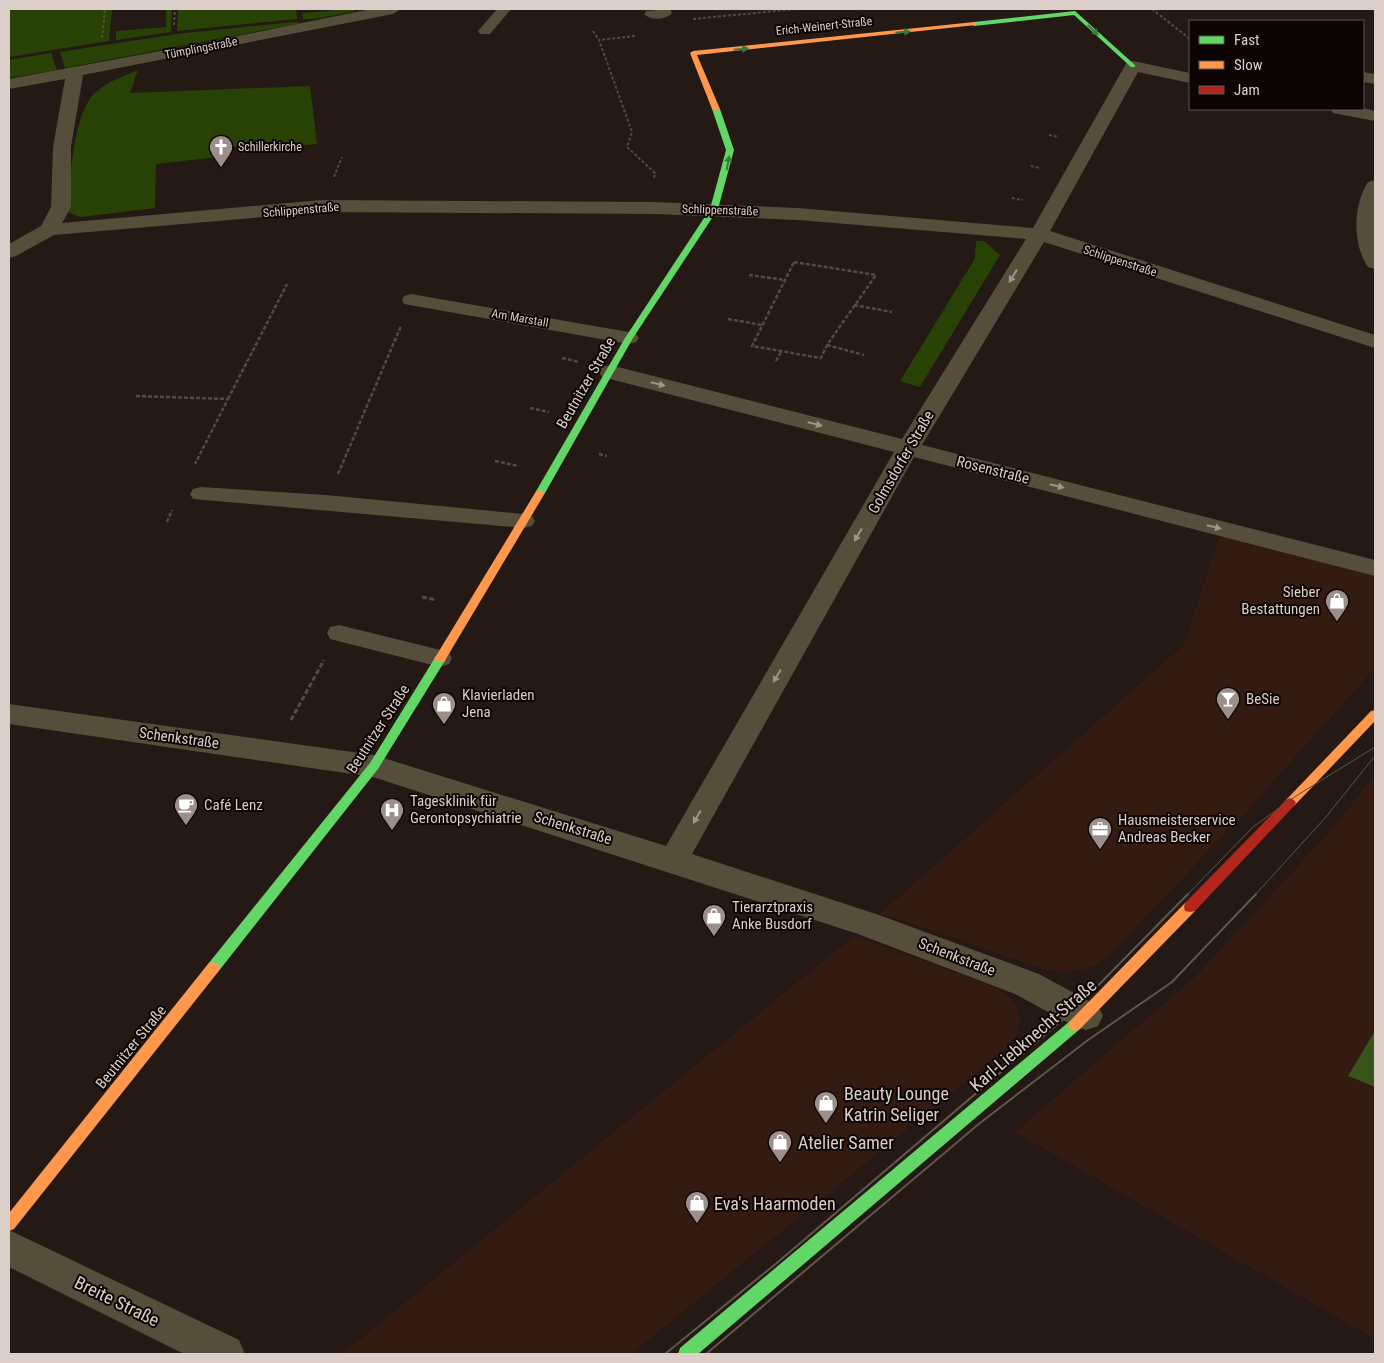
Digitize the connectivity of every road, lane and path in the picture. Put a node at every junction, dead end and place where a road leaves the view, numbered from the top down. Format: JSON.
{"nodes":[{"id":1,"x":106,"y":9,"type":"edge"},
{"id":2,"x":174,"y":9,"type":"edge"},
{"id":3,"x":393,"y":9,"type":"edge"},
{"id":4,"x":504,"y":9,"type":"edge"},
{"id":5,"x":796,"y":9,"type":"edge"},
{"id":6,"x":1152,"y":9,"type":"edge"},
{"id":7,"x":687,"y":19,"type":"dead end"},
{"id":8,"x":174,"y":25,"type":"dead end"},
{"id":9,"x":485,"y":31,"type":"dead end"},
{"id":10,"x":593,"y":31,"type":"dead end"},
{"id":11,"x":636,"y":36,"type":"dead end"},
{"id":12,"x":1189,"y":38,"type":"edge"},
{"id":13,"x":599,"y":40,"type":"junction"},
{"id":14,"x":102,"y":44,"type":"dead end"},
{"id":15,"x":1132,"y":66,"type":"junction"},
{"id":16,"x":75,"y":72,"type":"junction"},
{"id":17,"x":1189,"y":78,"type":"edge"},
{"id":18,"x":9,"y":84,"type":"edge"},
{"id":19,"x":1344,"y":110,"type":"edge"},
{"id":20,"x":1375,"y":116,"type":"edge"},
{"id":21,"x":1375,"y":186,"type":"edge"},
{"id":22,"x":654,"y":208,"type":"junction"},
{"id":23,"x":714,"y":209,"type":"junction"},
{"id":24,"x":49,"y":230,"type":"junction"},
{"id":25,"x":1039,"y":234,"type":"junction"},
{"id":26,"x":1371,"y":241,"type":"edge"},
{"id":27,"x":9,"y":252,"type":"edge"},
{"id":28,"x":1375,"y":263,"type":"edge"},
{"id":29,"x":750,"y":275,"type":"dead end"},
{"id":30,"x":785,"y":280,"type":"junction"},
{"id":31,"x":287,"y":284,"type":"dead end"},
{"id":32,"x":411,"y":300,"type":"joint"},
{"id":33,"x":854,"y":305,"type":"junction"},
{"id":34,"x":892,"y":312,"type":"dead end"},
{"id":35,"x":728,"y":319,"type":"dead end"},
{"id":36,"x":762,"y":325,"type":"junction"},
{"id":37,"x":629,"y":338,"type":"junction"},
{"id":38,"x":1375,"y":342,"type":"edge"},
{"id":39,"x":827,"y":345,"type":"junction"},
{"id":40,"x":781,"y":352,"type":"junction"},
{"id":41,"x":864,"y":355,"type":"dead end"},
{"id":42,"x":776,"y":361,"type":"dead end"},
{"id":43,"x":610,"y":372,"type":"junction"},
{"id":44,"x":136,"y":396,"type":"dead end"},
{"id":45,"x":228,"y":399,"type":"junction"},
{"id":46,"x":908,"y":448,"type":"junction"},
{"id":47,"x":193,"y":467,"type":"dead end"},
{"id":48,"x":201,"y":494,"type":"dead end"},
{"id":49,"x":326,"y":502,"type":"junction"},
{"id":50,"x":174,"y":507,"type":"dead end"},
{"id":51,"x":166,"y":522,"type":"dead end"},
{"id":52,"x":524,"y":522,"type":"junction"},
{"id":53,"x":1375,"y":568,"type":"edge"},
{"id":54,"x":338,"y":633,"type":"joint"},
{"id":55,"x":440,"y":658,"type":"junction"},
{"id":56,"x":9,"y":714,"type":"edge"},
{"id":57,"x":1375,"y":714,"type":"edge"},
{"id":58,"x":274,"y":752,"type":"junction"},
{"id":59,"x":374,"y":766,"type":"junction"},
{"id":60,"x":673,"y":860,"type":"junction"},
{"id":61,"x":1086,"y":1016,"type":"junction"},
{"id":62,"x":9,"y":1224,"type":"edge"},
{"id":63,"x":9,"y":1248,"type":"edge"},
{"id":64,"x":225,"y":1354,"type":"edge"},
{"id":65,"x":686,"y":1354,"type":"edge"}],
"edges":[{"from":1,"to":14,"type":"path"},
{"from":2,"to":8,"type":"path"},
{"from":3,"to":16,"type":"street","name":"Tümplingstraße"},
{"from":4,"to":9,"type":"lane"},
{"from":5,"to":7,"type":"path"},
{"from":6,"to":12,"type":"path"},
{"from":10,"to":13,"type":"path"},
{"from":11,"to":13,"type":"path"},
{"from":13,"to":22,"type":"path"},
{"from":15,"to":17,"type":"street"},
{"from":23,"to":15,"type":"street","name":"Erich-Weinert-Straße","one_way":true},
{"from":15,"to":25,"type":"street","name":"Golmsdorfer Straße"},
{"from":16,"to":18,"type":"street","name":"Tümplingstraße"},
{"from":16,"to":24,"type":"street"},
{"from":19,"to":20,"type":"street"},
{"from":21,"to":26,"type":"street"},
{"from":22,"to":23,"type":"street","name":"Schlippenstraße"},
{"from":22,"to":24,"type":"street","name":"Schlippenstraße"},
{"from":23,"to":25,"type":"street","name":"Schlippenstraße"},
{"from":23,"to":37,"type":"street","name":"Beutnitzer Straße"},
{"from":24,"to":27,"type":"street"},
{"from":25,"to":38,"type":"street","name":"Schlippenstraße"},
{"from":25,"to":46,"type":"street","name":"Golmsdorfer Straße","one_way":true},
{"from":26,"to":28,"type":"street"},
{"from":29,"to":30,"type":"path"},
{"from":30,"to":33,"type":"path"},
{"from":30,"to":36,"type":"path"},
{"from":31,"to":45,"type":"path"},
{"from":32,"to":37,"type":"lane","name":"Am Marstall"},
{"from":32,"to":49,"type":"path"},
{"from":33,"to":34,"type":"path"},
{"from":33,"to":39,"type":"path"},
{"from":35,"to":36,"type":"path"},
{"from":36,"to":40,"type":"path"},
{"from":37,"to":43,"type":"street","name":"Beutnitzer Straße"},
{"from":39,"to":40,"type":"path"},
{"from":39,"to":41,"type":"path"},
{"from":40,"to":42,"type":"path"},
{"from":43,"to":46,"type":"street","name":"Rosenstraße","one_way":true},
{"from":43,"to":52,"type":"street","name":"Beutnitzer Straße"},
{"from":44,"to":45,"type":"path"},
{"from":45,"to":47,"type":"path"},
{"from":46,"to":53,"type":"street","name":"Rosenstraße","one_way":true},
{"from":46,"to":60,"type":"street","name":"Golmsdorfer Straße","one_way":true},
{"from":48,"to":49,"type":"lane"},
{"from":49,"to":52,"type":"lane"},
{"from":50,"to":51,"type":"path"},
{"from":52,"to":55,"type":"street","name":"Beutnitzer Straße"},
{"from":54,"to":55,"type":"lane"},
{"from":54,"to":58,"type":"path"},
{"from":55,"to":59,"type":"street","name":"Beutnitzer Straße"},
{"from":56,"to":58,"type":"street","name":"Schenkstraße"},
{"from":57,"to":61,"type":"street","name":"Karl-Liebknecht-Straße"},
{"from":58,"to":59,"type":"street","name":"Schenkstraße"},
{"from":59,"to":60,"type":"street","name":"Schenkstraße"},
{"from":59,"to":62,"type":"street","name":"Beutnitzer Straße"},
{"from":60,"to":61,"type":"street","name":"Schenkstraße"},
{"from":61,"to":65,"type":"street","name":"Karl-Liebknecht-Straße"},
{"from":63,"to":64,"type":"street","name":"Breite Straße"}]}
